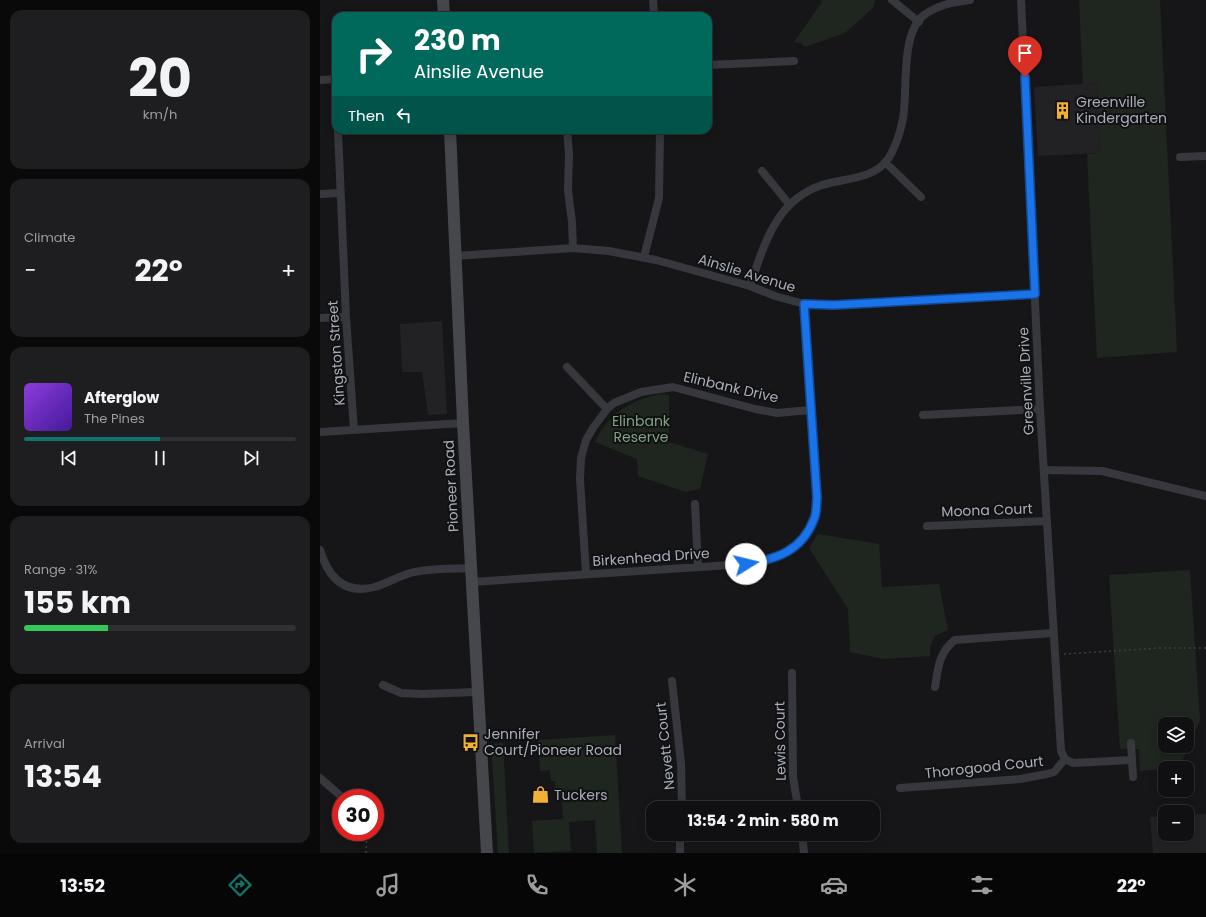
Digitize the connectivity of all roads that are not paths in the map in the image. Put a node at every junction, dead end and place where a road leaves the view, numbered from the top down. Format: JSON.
{"nodes":[{"id":1,"x":443,"y":0,"type":"edge"},
{"id":2,"x":653,"y":0,"type":"edge"},
{"id":3,"x":892,"y":0,"type":"edge"},
{"id":4,"x":970,"y":0,"type":"edge"},
{"id":5,"x":1021,"y":0,"type":"edge"},
{"id":6,"x":444,"y":12,"type":"edge"},
{"id":7,"x":654,"y":12,"type":"edge"},
{"id":8,"x":919,"y":22,"type":"junction"},
{"id":9,"x":794,"y":61,"type":"dead end"},
{"id":10,"x":712,"y":65,"type":"edge"},
{"id":11,"x":332,"y":79,"type":"edge"},
{"id":12,"x":320,"y":80,"type":"edge"},
{"id":13,"x":338,"y":134,"type":"edge"},
{"id":14,"x":450,"y":134,"type":"edge"},
{"id":15,"x":567,"y":134,"type":"edge"},
{"id":16,"x":660,"y":134,"type":"edge"},
{"id":17,"x":1206,"y":156,"type":"edge"},
{"id":18,"x":1180,"y":157,"type":"dead end"},
{"id":19,"x":885,"y":162,"type":"junction"},
{"id":20,"x":762,"y":171,"type":"dead end"},
{"id":21,"x":340,"y":193,"type":"junction"},
{"id":22,"x":320,"y":194,"type":"edge"},
{"id":23,"x":921,"y":197,"type":"dead end"},
{"id":24,"x":789,"y":204,"type":"junction"},
{"id":25,"x":573,"y":248,"type":"junction"},
{"id":26,"x":455,"y":256,"type":"junction"},
{"id":27,"x":644,"y":258,"type":"junction"},
{"id":28,"x":750,"y":286,"type":"junction"},
{"id":29,"x":1035,"y":294,"type":"junction"},
{"id":30,"x":804,"y":304,"type":"junction"},
{"id":31,"x":346,"y":317,"type":"junction"},
{"id":32,"x":320,"y":318,"type":"edge"},
{"id":33,"x":567,"y":368,"type":"dead end"},
{"id":34,"x":607,"y":409,"type":"junction"},
{"id":35,"x":1040,"y":409,"type":"junction"},
{"id":36,"x":810,"y":410,"type":"junction"},
{"id":37,"x":923,"y":415,"type":"dead end"},
{"id":38,"x":463,"y":423,"type":"junction"},
{"id":39,"x":354,"y":430,"type":"junction"},
{"id":40,"x":320,"y":432,"type":"edge"},
{"id":41,"x":1045,"y":470,"type":"junction"},
{"id":42,"x":1206,"y":496,"type":"edge"},
{"id":43,"x":695,"y":504,"type":"dead end"},
{"id":44,"x":1047,"y":521,"type":"junction"},
{"id":45,"x":927,"y":526,"type":"dead end"},
{"id":46,"x":320,"y":550,"type":"edge"},
{"id":47,"x":470,"y":568,"type":"junction"},
{"id":48,"x":698,"y":568,"type":"junction"},
{"id":49,"x":586,"y":574,"type":"junction"},
{"id":50,"x":471,"y":582,"type":"junction"},
{"id":51,"x":1053,"y":633,"type":"junction"},
{"id":52,"x":792,"y":673,"type":"dead end"},
{"id":53,"x":672,"y":681,"type":"dead end"},
{"id":54,"x":383,"y":685,"type":"dead end"},
{"id":55,"x":936,"y":687,"type":"dead end"},
{"id":56,"x":477,"y":692,"type":"junction"},
{"id":57,"x":1131,"y":743,"type":"dead end"},
{"id":58,"x":1065,"y":759,"type":"junction"},
{"id":59,"x":1132,"y":760,"type":"junction"},
{"id":60,"x":1132,"y":777,"type":"dead end"},
{"id":61,"x":320,"y":778,"type":"edge"},
{"id":62,"x":900,"y":788,"type":"dead end"},
{"id":63,"x":333,"y":789,"type":"edge"},
{"id":64,"x":682,"y":801,"type":"edge"},
{"id":65,"x":797,"y":801,"type":"edge"},
{"id":66,"x":680,"y":841,"type":"edge"},
{"id":67,"x":803,"y":841,"type":"edge"},
{"id":68,"x":485,"y":849,"type":"edge"},
{"id":69,"x":680,"y":853,"type":"edge"},
{"id":70,"x":804,"y":853,"type":"edge"}],
"edges":[{"from":1,"to":6,"type":"main road"},
{"from":2,"to":7,"type":"street"},
{"from":3,"to":8,"type":"street"},
{"from":4,"to":8,"type":"street"},
{"from":5,"to":29,"type":"street","name":"Greenville Drive"},
{"from":8,"to":19,"type":"street"},
{"from":9,"to":10,"type":"street"},
{"from":11,"to":12,"type":"street"},
{"from":13,"to":21,"type":"street","name":"Kingston Street"},
{"from":14,"to":26,"type":"main road","name":"Pioneer Road"},
{"from":15,"to":25,"type":"street"},
{"from":16,"to":27,"type":"street"},
{"from":17,"to":18,"type":"street"},
{"from":19,"to":23,"type":"street"},
{"from":19,"to":24,"type":"street"},
{"from":20,"to":24,"type":"street"},
{"from":21,"to":22,"type":"street"},
{"from":21,"to":31,"type":"street","name":"Kingston Street"},
{"from":24,"to":28,"type":"street"},
{"from":25,"to":26,"type":"street","name":"Ainslie Avenue"},
{"from":25,"to":27,"type":"street","name":"Ainslie Avenue"},
{"from":26,"to":38,"type":"main road","name":"Pioneer Road"},
{"from":27,"to":28,"type":"street","name":"Ainslie Avenue"},
{"from":28,"to":30,"type":"street","name":"Ainslie Avenue"},
{"from":29,"to":30,"type":"street","name":"Ainslie Avenue"},
{"from":29,"to":35,"type":"street","name":"Greenville Drive"},
{"from":30,"to":36,"type":"street","name":"Birkenhead Drive"},
{"from":31,"to":32,"type":"street"},
{"from":31,"to":39,"type":"street","name":"Kingston Street"},
{"from":33,"to":34,"type":"street"},
{"from":34,"to":36,"type":"street","name":"Elinbank Drive"},
{"from":34,"to":49,"type":"street","name":"Elinbank Drive"},
{"from":35,"to":37,"type":"street"},
{"from":35,"to":41,"type":"street","name":"Greenville Drive"},
{"from":36,"to":48,"type":"street","name":"Birkenhead Drive"},
{"from":38,"to":39,"type":"street"},
{"from":38,"to":47,"type":"main road","name":"Pioneer Road"},
{"from":39,"to":40,"type":"street"},
{"from":41,"to":42,"type":"street"},
{"from":41,"to":44,"type":"street","name":"Greenville Drive"},
{"from":43,"to":48,"type":"street"},
{"from":44,"to":45,"type":"street","name":"Moona Court"},
{"from":44,"to":51,"type":"street","name":"Greenville Drive"},
{"from":46,"to":47,"type":"street"},
{"from":47,"to":50,"type":"main road","name":"Pioneer Road"},
{"from":48,"to":49,"type":"street","name":"Birkenhead Drive"},
{"from":49,"to":50,"type":"street","name":"Birkenhead Drive"},
{"from":50,"to":56,"type":"main road","name":"Pioneer Road"},
{"from":51,"to":55,"type":"street"},
{"from":51,"to":58,"type":"street","name":"Greenville Drive"},
{"from":52,"to":65,"type":"street","name":"Lewis Court"},
{"from":53,"to":64,"type":"street","name":"Nevett Court"},
{"from":54,"to":56,"type":"street"},
{"from":56,"to":68,"type":"main road","name":"Pioneer Road"},
{"from":57,"to":59,"type":"street"},
{"from":58,"to":59,"type":"street"},
{"from":58,"to":62,"type":"street","name":"Thorogood Court"},
{"from":59,"to":60,"type":"street"},
{"from":61,"to":63,"type":"street"},
{"from":66,"to":69,"type":"street"},
{"from":67,"to":70,"type":"street"}]}
